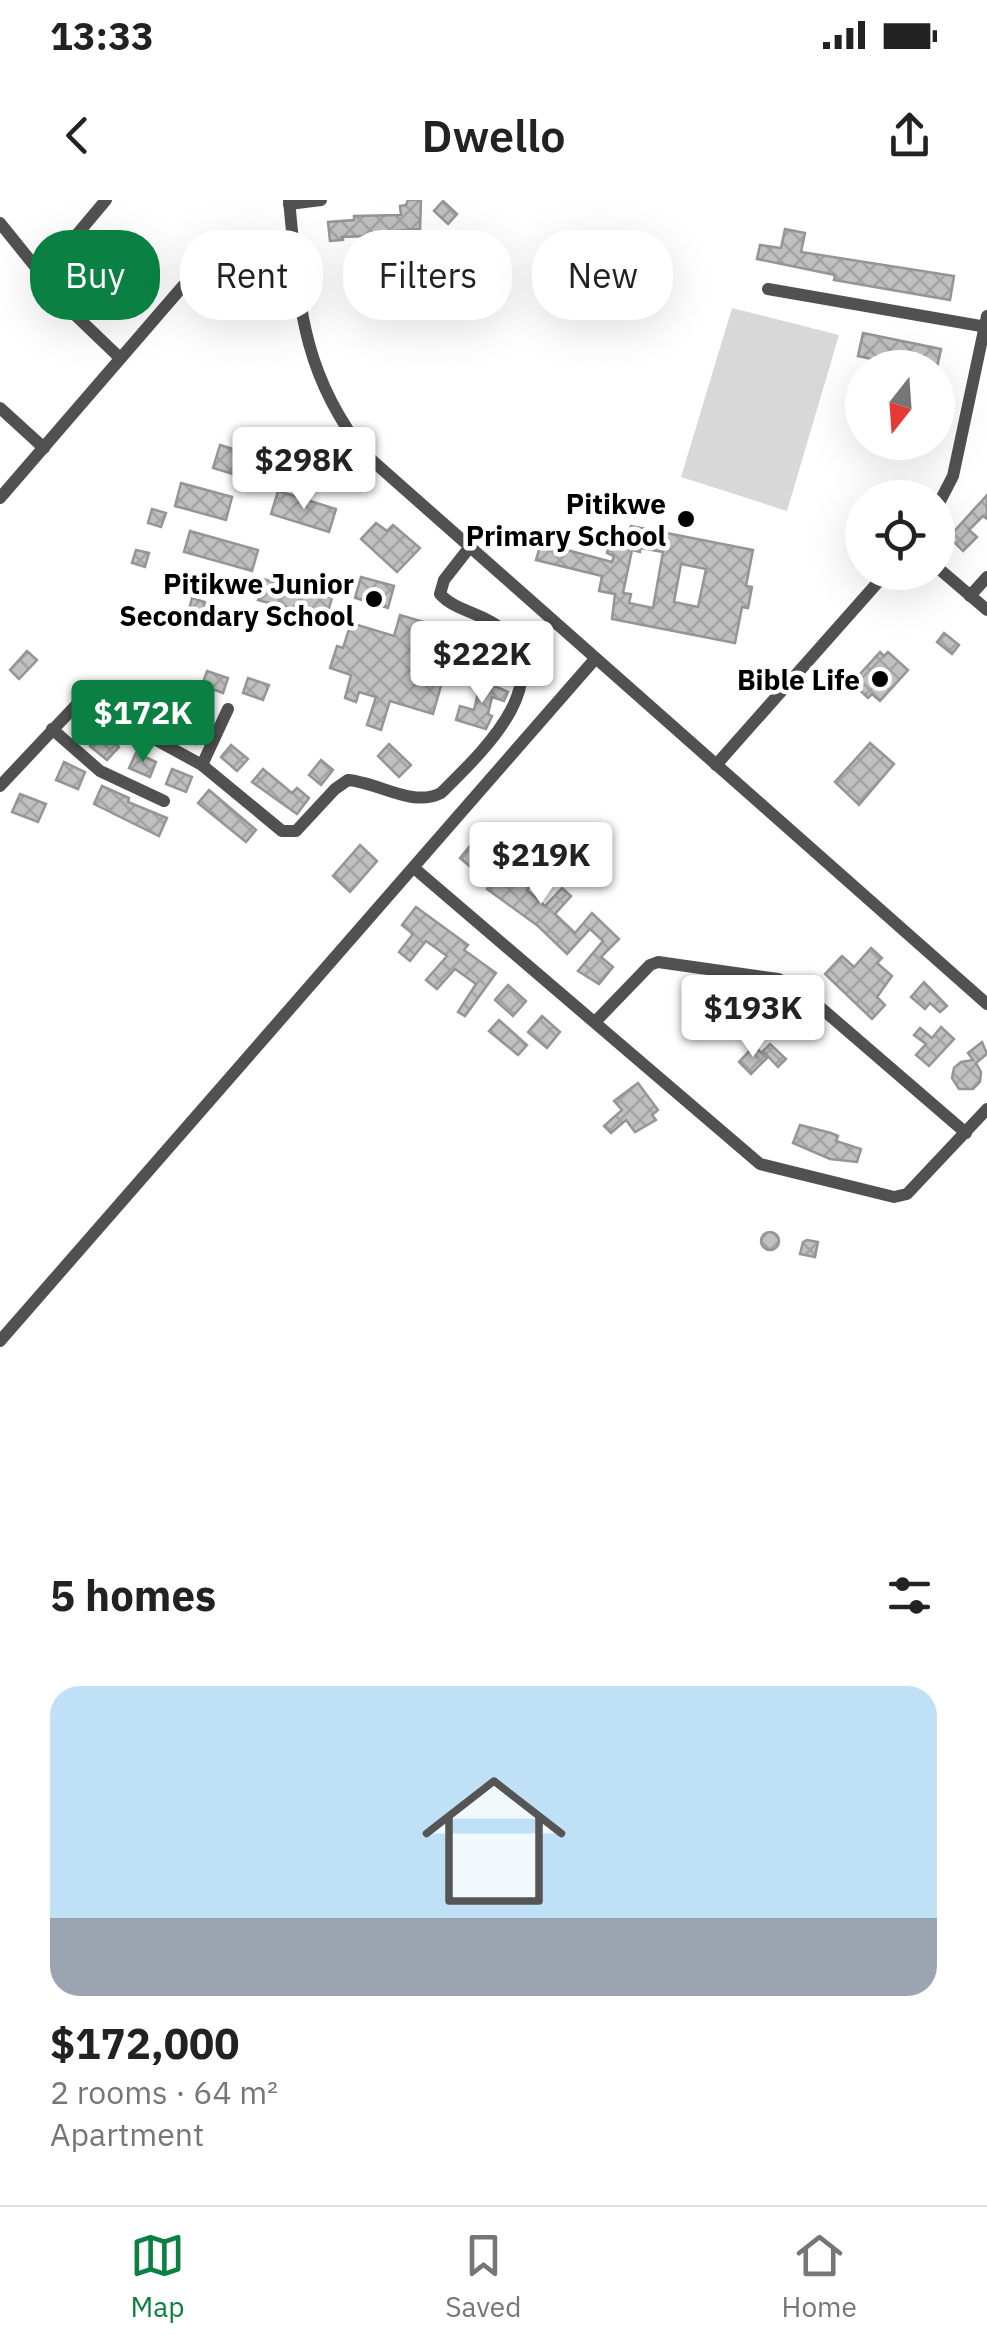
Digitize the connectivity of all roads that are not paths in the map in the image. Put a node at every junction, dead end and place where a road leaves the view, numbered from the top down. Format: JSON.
{"nodes":[{"id":1,"x":106,"y":200,"type":"edge"},
{"id":2,"x":321,"y":200,"type":"edge"},
{"id":3,"x":289,"y":202,"type":"edge"},
{"id":4,"x":0,"y":223,"type":"edge"},
{"id":5,"x":81,"y":230,"type":"edge"},
{"id":6,"x":291,"y":230,"type":"edge"},
{"id":7,"x":30,"y":261,"type":"edge"},
{"id":8,"x":768,"y":289,"type":"dead end"},
{"id":9,"x":180,"y":290,"type":"edge"},
{"id":10,"x":81,"y":320,"type":"edge"},
{"id":11,"x":303,"y":320,"type":"edge"},
{"id":12,"x":986,"y":323,"type":"edge"},
{"id":13,"x":120,"y":358,"type":"junction"},
{"id":14,"x":0,"y":408,"type":"edge"},
{"id":15,"x":44,"y":448,"type":"junction"},
{"id":16,"x":951,"y":480,"type":"edge"},
{"id":17,"x":0,"y":498,"type":"edge"},
{"id":18,"x":468,"y":548,"type":"junction"},
{"id":19,"x":987,"y":577,"type":"edge"},
{"id":20,"x":955,"y":583,"type":"edge"},
{"id":21,"x":871,"y":590,"type":"edge"},
{"id":22,"x":970,"y":596,"type":"junction"},
{"id":23,"x":987,"y":610,"type":"edge"},
{"id":24,"x":595,"y":659,"type":"junction"},
{"id":25,"x":228,"y":708,"type":"dead end"},
{"id":26,"x":52,"y":729,"type":"junction"},
{"id":27,"x":202,"y":765,"type":"junction"},
{"id":28,"x":716,"y":765,"type":"junction"},
{"id":29,"x":0,"y":786,"type":"edge"},
{"id":30,"x":164,"y":801,"type":"dead end"},
{"id":31,"x":414,"y":868,"type":"junction"},
{"id":32,"x":987,"y":1004,"type":"edge"},
{"id":33,"x":596,"y":1021,"type":"junction"},
{"id":34,"x":987,"y":1109,"type":"edge"},
{"id":35,"x":966,"y":1133,"type":"junction"},
{"id":36,"x":0,"y":1340,"type":"edge"}],
"edges":[{"from":1,"to":5,"type":"street"},
{"from":2,"to":3,"type":"street"},
{"from":3,"to":6,"type":"street"},
{"from":4,"to":7,"type":"street"},
{"from":8,"to":12,"type":"street"},
{"from":9,"to":13,"type":"street"},
{"from":10,"to":13,"type":"street"},
{"from":11,"to":18,"type":"street"},
{"from":12,"to":16,"type":"street"},
{"from":13,"to":15,"type":"street"},
{"from":14,"to":15,"type":"street"},
{"from":15,"to":17,"type":"street"},
{"from":18,"to":24,"type":"street"},
{"from":18,"to":27,"type":"street"},
{"from":19,"to":22,"type":"street"},
{"from":20,"to":22,"type":"street"},
{"from":21,"to":28,"type":"street"},
{"from":22,"to":23,"type":"street"},
{"from":24,"to":28,"type":"street"},
{"from":24,"to":31,"type":"street"},
{"from":25,"to":27,"type":"street"},
{"from":26,"to":27,"type":"street"},
{"from":26,"to":29,"type":"street"},
{"from":26,"to":30,"type":"street"},
{"from":28,"to":32,"type":"street"},
{"from":31,"to":33,"type":"street"},
{"from":31,"to":36,"type":"street"},
{"from":33,"to":35,"type":"street"},
{"from":33,"to":35,"type":"street"},
{"from":34,"to":35,"type":"street"}]}
